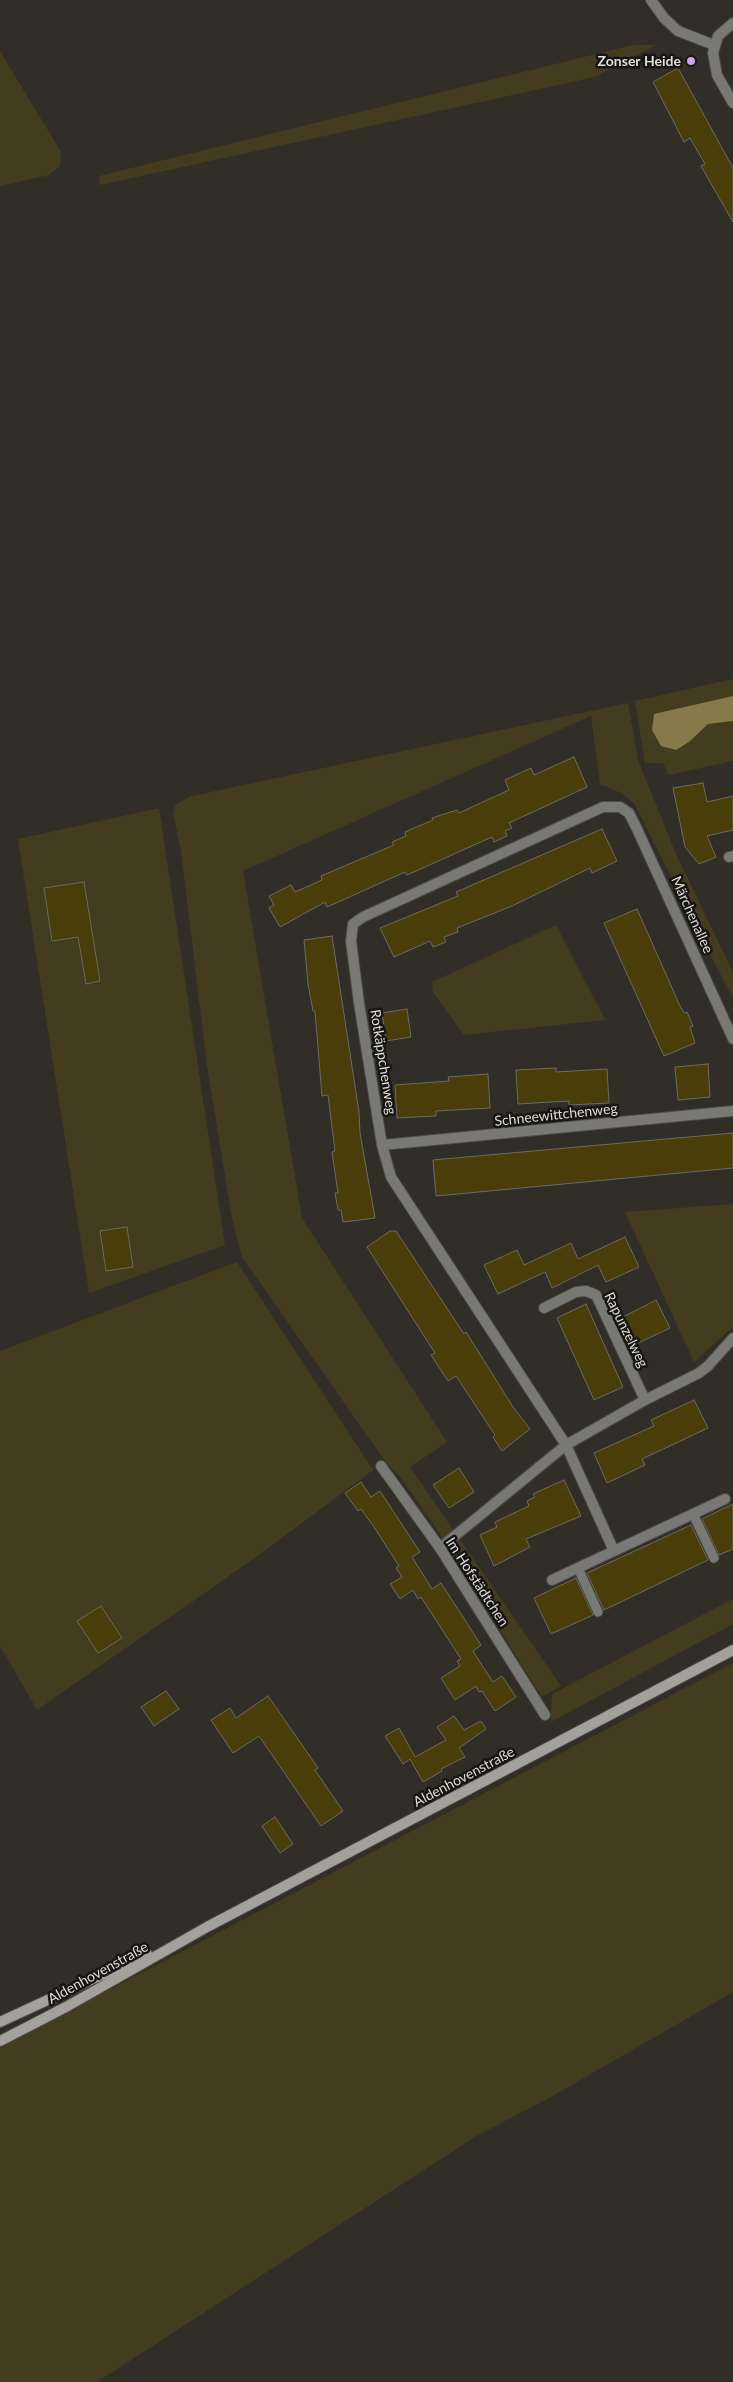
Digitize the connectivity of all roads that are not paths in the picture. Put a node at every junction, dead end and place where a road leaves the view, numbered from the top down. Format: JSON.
{"nodes":[{"id":1,"x":651,"y":0,"type":"edge"},
{"id":2,"x":733,"y":23,"type":"edge"},
{"id":3,"x":714,"y":45,"type":"junction"},
{"id":4,"x":733,"y":103,"type":"edge"},
{"id":5,"x":620,"y":807,"type":"joint"},
{"id":6,"x":733,"y":1039,"type":"edge"},
{"id":7,"x":733,"y":1111,"type":"edge"},
{"id":8,"x":382,"y":1145,"type":"junction"},
{"id":9,"x":544,"y":1308,"type":"dead end"},
{"id":10,"x":733,"y":1338,"type":"edge"},
{"id":11,"x":644,"y":1400,"type":"junction"},
{"id":12,"x":566,"y":1445,"type":"junction"},
{"id":13,"x":381,"y":1466,"type":"dead end"},
{"id":14,"x":725,"y":1499,"type":"dead end"},
{"id":15,"x":693,"y":1514,"type":"junction"},
{"id":16,"x":440,"y":1548,"type":"junction"},
{"id":17,"x":614,"y":1551,"type":"junction"},
{"id":18,"x":714,"y":1558,"type":"dead end"},
{"id":19,"x":578,"y":1568,"type":"junction"},
{"id":20,"x":552,"y":1580,"type":"dead end"},
{"id":21,"x":598,"y":1612,"type":"dead end"},
{"id":22,"x":733,"y":1650,"type":"edge"},
{"id":23,"x":545,"y":1715,"type":"dead end"},
{"id":24,"x":207,"y":1927,"type":"junction"},
{"id":25,"x":0,"y":2022,"type":"edge"},
{"id":26,"x":0,"y":2041,"type":"edge"}],
"edges":[{"from":1,"to":3,"type":"street"},
{"from":2,"to":3,"type":"street"},
{"from":3,"to":4,"type":"street"},
{"from":5,"to":6,"type":"street","name":"Märchenallee"},
{"from":5,"to":8,"type":"street","name":"Rotkäppchenweg"},
{"from":7,"to":8,"type":"street","name":"Schneewittchenweg"},
{"from":8,"to":12,"type":"street","name":"Rotkäppchenweg"},
{"from":9,"to":11,"type":"street","name":"Rapunzelweg"},
{"from":10,"to":11,"type":"street"},
{"from":11,"to":12,"type":"street"},
{"from":12,"to":16,"type":"street"},
{"from":12,"to":17,"type":"street"},
{"from":13,"to":16,"type":"street","name":"Im Hofstädtchen"},
{"from":14,"to":15,"type":"street"},
{"from":15,"to":17,"type":"street"},
{"from":15,"to":18,"type":"lane"},
{"from":16,"to":23,"type":"street","name":"Im Hofstädtchen"},
{"from":17,"to":19,"type":"street"},
{"from":19,"to":20,"type":"street"},
{"from":19,"to":21,"type":"lane"},
{"from":22,"to":24,"type":"street","name":"Aldenhovenstraße"},
{"from":24,"to":25,"type":"street","name":"Aldenhovenstraße"},
{"from":24,"to":26,"type":"street","name":"Aldenhovenstraße"}]}
